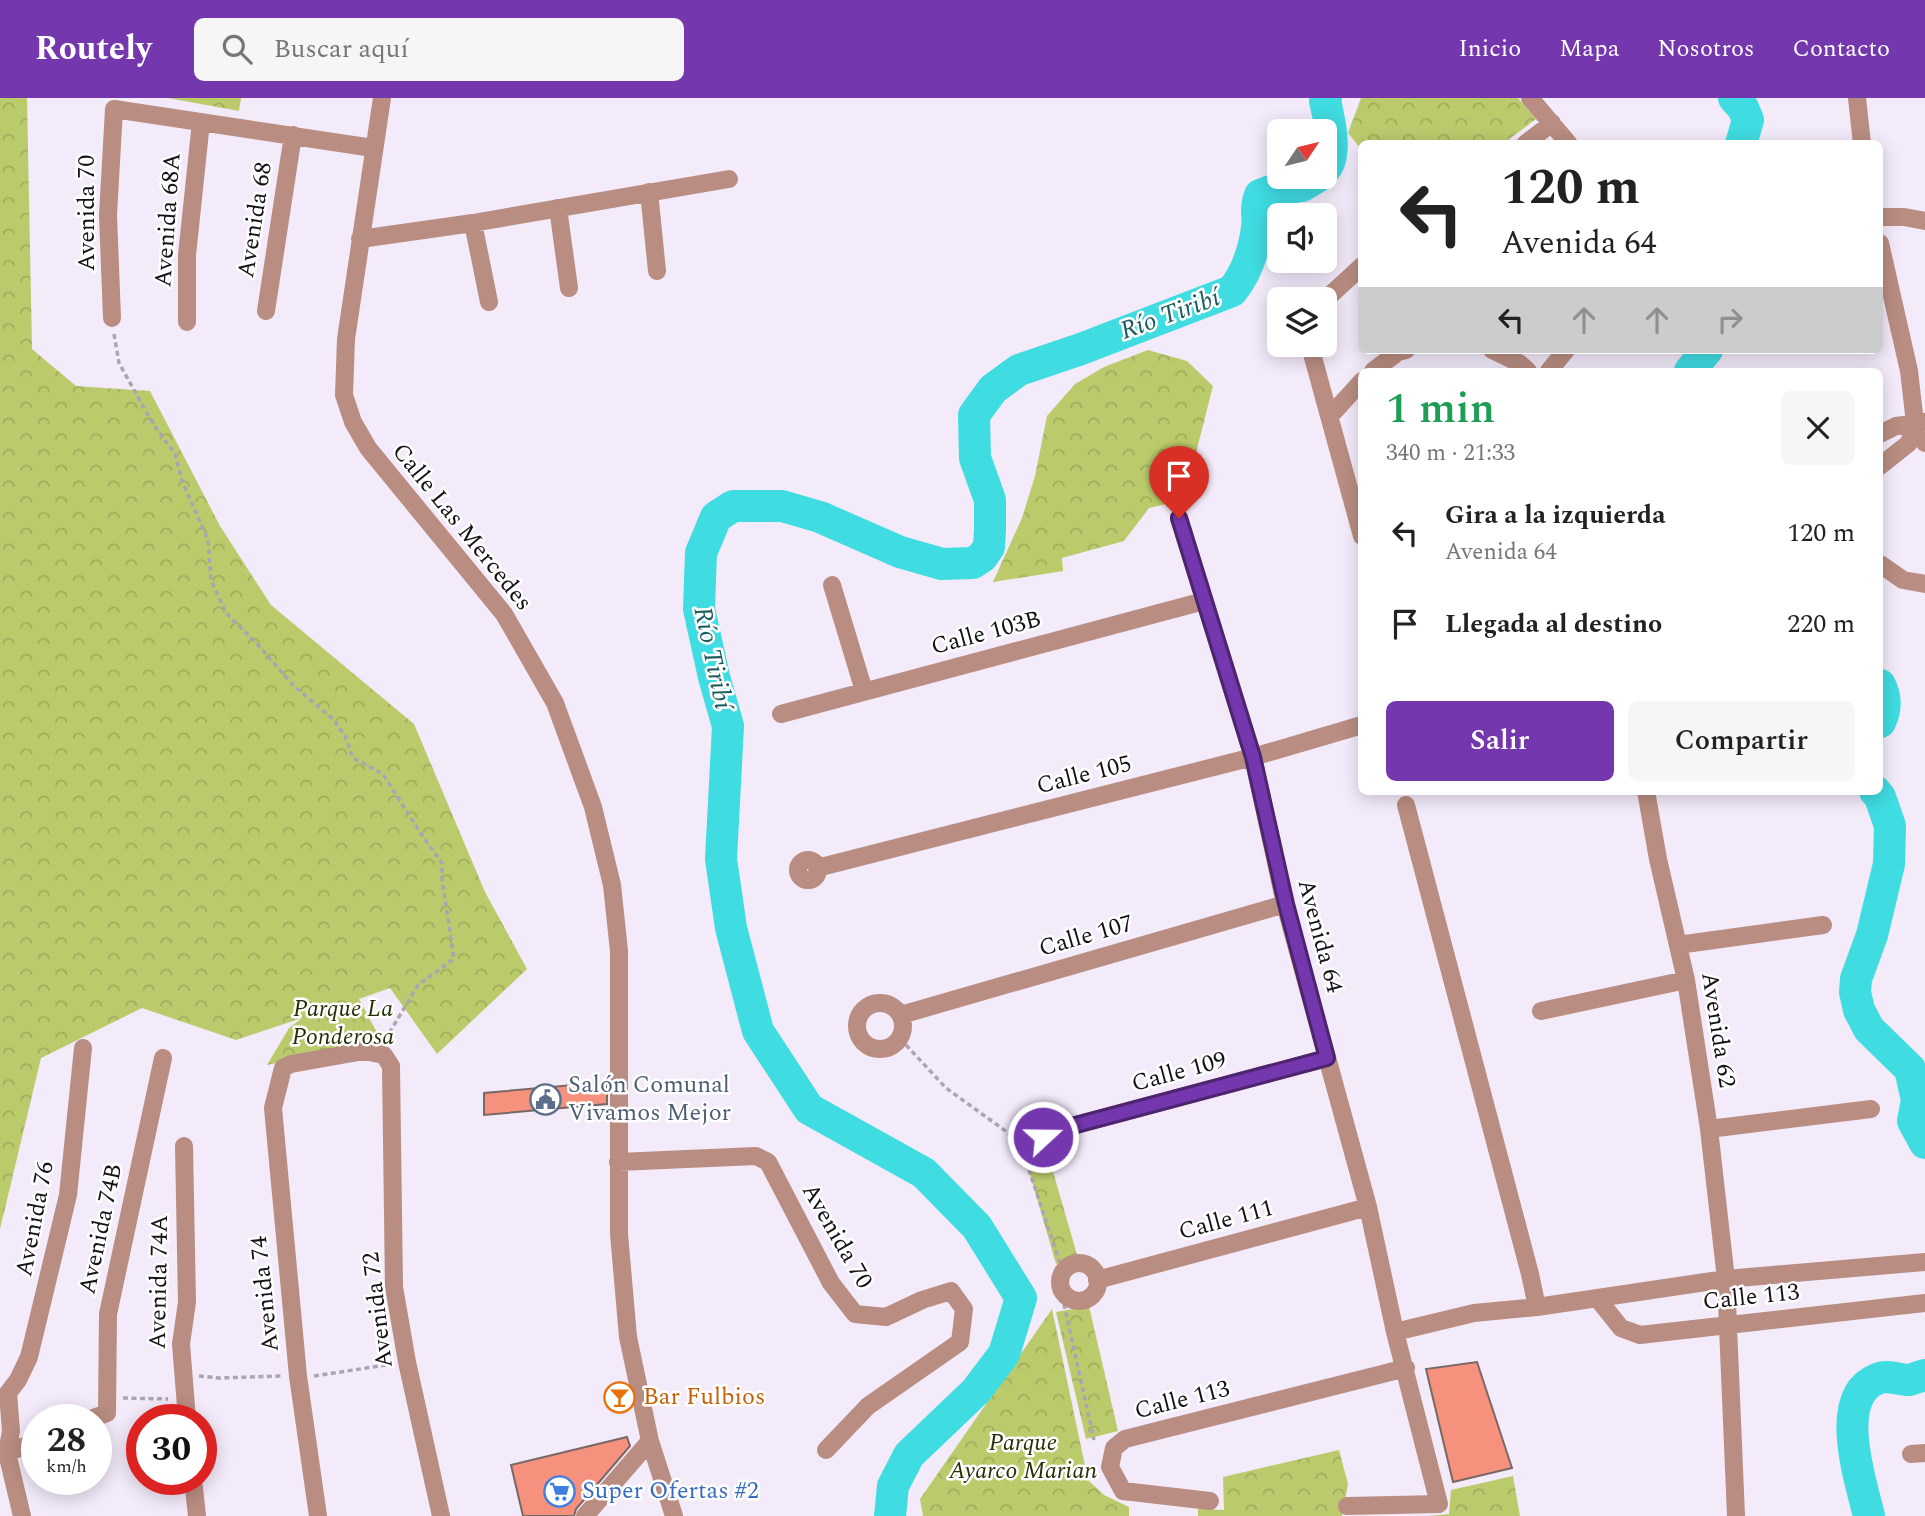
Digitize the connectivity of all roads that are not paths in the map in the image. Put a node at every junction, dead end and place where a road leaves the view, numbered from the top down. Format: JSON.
{"nodes":[{"id":1,"x":382,"y":98,"type":"edge"},
{"id":2,"x":1530,"y":98,"type":"edge"},
{"id":3,"x":1857,"y":98,"type":"edge"},
{"id":4,"x":201,"y":122,"type":"junction"},
{"id":5,"x":1552,"y":123,"type":"junction"},
{"id":6,"x":293,"y":135,"type":"junction"},
{"id":7,"x":1530,"y":140,"type":"edge"},
{"id":8,"x":1566,"y":140,"type":"edge"},
{"id":9,"x":1862,"y":140,"type":"edge"},
{"id":10,"x":373,"y":148,"type":"junction"},
{"id":11,"x":729,"y":179,"type":"dead end"},
{"id":12,"x":649,"y":192,"type":"junction"},
{"id":13,"x":558,"y":208,"type":"junction"},
{"id":14,"x":1883,"y":216,"type":"edge"},
{"id":15,"x":1925,"y":221,"type":"edge"},
{"id":16,"x":473,"y":223,"type":"junction"},
{"id":17,"x":360,"y":239,"type":"junction"},
{"id":18,"x":1883,"y":256,"type":"edge"},
{"id":19,"x":1358,"y":269,"type":"edge"},
{"id":20,"x":657,"y":271,"type":"dead end"},
{"id":21,"x":569,"y":288,"type":"dead end"},
{"id":22,"x":1337,"y":290,"type":"edge"},
{"id":23,"x":489,"y":302,"type":"dead end"},
{"id":24,"x":266,"y":311,"type":"dead end"},
{"id":25,"x":112,"y":318,"type":"road end"},
{"id":26,"x":187,"y":322,"type":"dead end"},
{"id":27,"x":1395,"y":354,"type":"edge"},
{"id":28,"x":1500,"y":354,"type":"edge"},
{"id":29,"x":1563,"y":354,"type":"edge"},
{"id":30,"x":1313,"y":357,"type":"edge"},
{"id":31,"x":1377,"y":368,"type":"edge"},
{"id":32,"x":1525,"y":368,"type":"edge"},
{"id":33,"x":1551,"y":368,"type":"edge"},
{"id":34,"x":1358,"y":385,"type":"edge"},
{"id":35,"x":1330,"y":416,"type":"junction"},
{"id":36,"x":1920,"y":423,"type":"edge"},
{"id":37,"x":1883,"y":432,"type":"edge"},
{"id":38,"x":1925,"y":443,"type":"edge"},
{"id":39,"x":1883,"y":464,"type":"edge"},
{"id":40,"x":1179,"y":518,"type":"dead end"},
{"id":41,"x":1358,"y":521,"type":"edge"},
{"id":42,"x":1883,"y":566,"type":"edge"},
{"id":43,"x":1925,"y":584,"type":"edge"},
{"id":44,"x":832,"y":586,"type":"dead end"},
{"id":45,"x":1204,"y":601,"type":"junction"},
{"id":46,"x":864,"y":691,"type":"junction"},
{"id":47,"x":781,"y":714,"type":"dead end"},
{"id":48,"x":1358,"y":726,"type":"edge"},
{"id":49,"x":1253,"y":757,"type":"junction"},
{"id":50,"x":1647,"y":795,"type":"edge"},
{"id":51,"x":1406,"y":805,"type":"dead end"},
{"id":52,"x":817,"y":868,"type":"dead end"},
{"id":53,"x":1286,"y":904,"type":"junction"},
{"id":54,"x":1824,"y":925,"type":"dead end"},
{"id":55,"x":1678,"y":945,"type":"junction"},
{"id":56,"x":1686,"y":979,"type":"junction"},
{"id":57,"x":1541,"y":1012,"type":"dead end"},
{"id":58,"x":901,"y":1015,"type":"dead end"},
{"id":59,"x":83,"y":1048,"type":"dead end"},
{"id":60,"x":384,"y":1055,"type":"joint"},
{"id":61,"x":163,"y":1058,"type":"dead end"},
{"id":62,"x":1327,"y":1058,"type":"junction"},
{"id":63,"x":1871,"y":1109,"type":"dead end"},
{"id":64,"x":1709,"y":1129,"type":"junction"},
{"id":65,"x":1042,"y":1134,"type":"dead end"},
{"id":66,"x":184,"y":1146,"type":"dead end"},
{"id":67,"x":618,"y":1162,"type":"junction"},
{"id":68,"x":1368,"y":1208,"type":"junction"},
{"id":69,"x":1925,"y":1262,"type":"edge"},
{"id":70,"x":1726,"y":1279,"type":"junction"},
{"id":71,"x":1097,"y":1280,"type":"dead end"},
{"id":72,"x":1597,"y":1298,"type":"junction"},
{"id":73,"x":1925,"y":1303,"type":"edge"},
{"id":74,"x":1537,"y":1307,"type":"junction"},
{"id":75,"x":1728,"y":1324,"type":"junction"},
{"id":76,"x":1395,"y":1332,"type":"junction"},
{"id":77,"x":1406,"y":1368,"type":"junction"},
{"id":78,"x":102,"y":1404,"type":"edge"},
{"id":79,"x":185,"y":1404,"type":"edge"},
{"id":80,"x":650,"y":1441,"type":"junction"},
{"id":81,"x":21,"y":1447,"type":"edge"},
{"id":82,"x":826,"y":1450,"type":"dead end"},
{"id":83,"x":7,"y":1453,"type":"junction"},
{"id":84,"x":195,"y":1495,"type":"edge"},
{"id":85,"x":1210,"y":1501,"type":"dead end"},
{"id":86,"x":1347,"y":1506,"type":"dead end"},
{"id":87,"x":22,"y":1516,"type":"edge"},
{"id":88,"x":197,"y":1516,"type":"edge"},
{"id":89,"x":318,"y":1516,"type":"edge"},
{"id":90,"x":441,"y":1516,"type":"edge"},
{"id":91,"x":585,"y":1516,"type":"edge"},
{"id":92,"x":674,"y":1516,"type":"edge"},
{"id":93,"x":1736,"y":1516,"type":"edge"}],
"edges":[{"from":1,"to":10,"type":"street","name":"Calle Las Mercedes"},
{"from":2,"to":5,"type":"street"},
{"from":3,"to":9,"type":"street"},
{"from":4,"to":6,"type":"street"},
{"from":4,"to":25,"type":"street","name":"Avenida 70"},
{"from":4,"to":26,"type":"street","name":"Avenida 68A"},
{"from":5,"to":7,"type":"street"},
{"from":5,"to":8,"type":"street"},
{"from":6,"to":10,"type":"street"},
{"from":6,"to":24,"type":"street","name":"Avenida 68"},
{"from":10,"to":17,"type":"street","name":"Calle Las Mercedes"},
{"from":11,"to":12,"type":"street"},
{"from":12,"to":13,"type":"street"},
{"from":12,"to":20,"type":"street"},
{"from":13,"to":16,"type":"street"},
{"from":13,"to":21,"type":"street"},
{"from":14,"to":15,"type":"street"},
{"from":16,"to":17,"type":"street"},
{"from":16,"to":23,"type":"street"},
{"from":17,"to":67,"type":"street","name":"Calle Las Mercedes"},
{"from":18,"to":36,"type":"street"},
{"from":19,"to":22,"type":"street"},
{"from":27,"to":31,"type":"street"},
{"from":28,"to":32,"type":"street"},
{"from":29,"to":33,"type":"street"},
{"from":30,"to":35,"type":"street"},
{"from":34,"to":35,"type":"street"},
{"from":35,"to":41,"type":"street"},
{"from":36,"to":37,"type":"street"},
{"from":36,"to":38,"type":"street"},
{"from":36,"to":39,"type":"street"},
{"from":40,"to":45,"type":"street","name":"Avenida 64"},
{"from":42,"to":43,"type":"street"},
{"from":44,"to":46,"type":"street"},
{"from":45,"to":46,"type":"street","name":"Calle 103B"},
{"from":45,"to":49,"type":"street","name":"Avenida 64"},
{"from":46,"to":47,"type":"street","name":"Calle 103B"},
{"from":48,"to":49,"type":"street","name":"Calle 105"},
{"from":49,"to":52,"type":"street","name":"Calle 105"},
{"from":49,"to":53,"type":"street","name":"Avenida 64"},
{"from":50,"to":55,"type":"street","name":"Avenida 62"},
{"from":51,"to":74,"type":"street"},
{"from":53,"to":58,"type":"street","name":"Calle 107"},
{"from":53,"to":62,"type":"street","name":"Avenida 64"},
{"from":54,"to":55,"type":"street"},
{"from":55,"to":56,"type":"street","name":"Avenida 62"},
{"from":56,"to":57,"type":"street"},
{"from":56,"to":64,"type":"street","name":"Avenida 62"},
{"from":59,"to":83,"type":"street","name":"Avenida 76"},
{"from":60,"to":89,"type":"street","name":"Avenida 74"},
{"from":60,"to":90,"type":"street","name":"Avenida 72"},
{"from":61,"to":78,"type":"street","name":"Avenida 74B"},
{"from":62,"to":65,"type":"street","name":"Calle 109"},
{"from":62,"to":68,"type":"street","name":"Avenida 64"},
{"from":63,"to":64,"type":"street"},
{"from":64,"to":70,"type":"street","name":"Avenida 62"},
{"from":66,"to":79,"type":"street","name":"Avenida 74A"},
{"from":67,"to":80,"type":"street","name":"Calle Las Mercedes"},
{"from":67,"to":82,"type":"street","name":"Avenida 70"},
{"from":68,"to":71,"type":"street","name":"Calle 111"},
{"from":68,"to":76,"type":"street","name":"Avenida 64"},
{"from":69,"to":70,"type":"street","name":"Calle 113"},
{"from":70,"to":72,"type":"street","name":"Calle 113"},
{"from":70,"to":75,"type":"street","name":"Avenida 62"},
{"from":72,"to":74,"type":"street","name":"Calle 113"},
{"from":72,"to":75,"type":"street","name":"Calle 113"},
{"from":73,"to":75,"type":"street","name":"Calle 113"},
{"from":74,"to":76,"type":"street","name":"Calle 113"},
{"from":75,"to":93,"type":"street","name":"Avenida 62"},
{"from":76,"to":77,"type":"street","name":"Avenida 64"},
{"from":77,"to":85,"type":"street","name":"Calle 113"},
{"from":77,"to":86,"type":"street","name":"Avenida 64"},
{"from":80,"to":91,"type":"street"},
{"from":80,"to":92,"type":"street","name":"Calle Las Mercedes"},
{"from":81,"to":83,"type":"street"},
{"from":83,"to":87,"type":"street","name":"Avenida 76"},
{"from":84,"to":88,"type":"street"}]}
